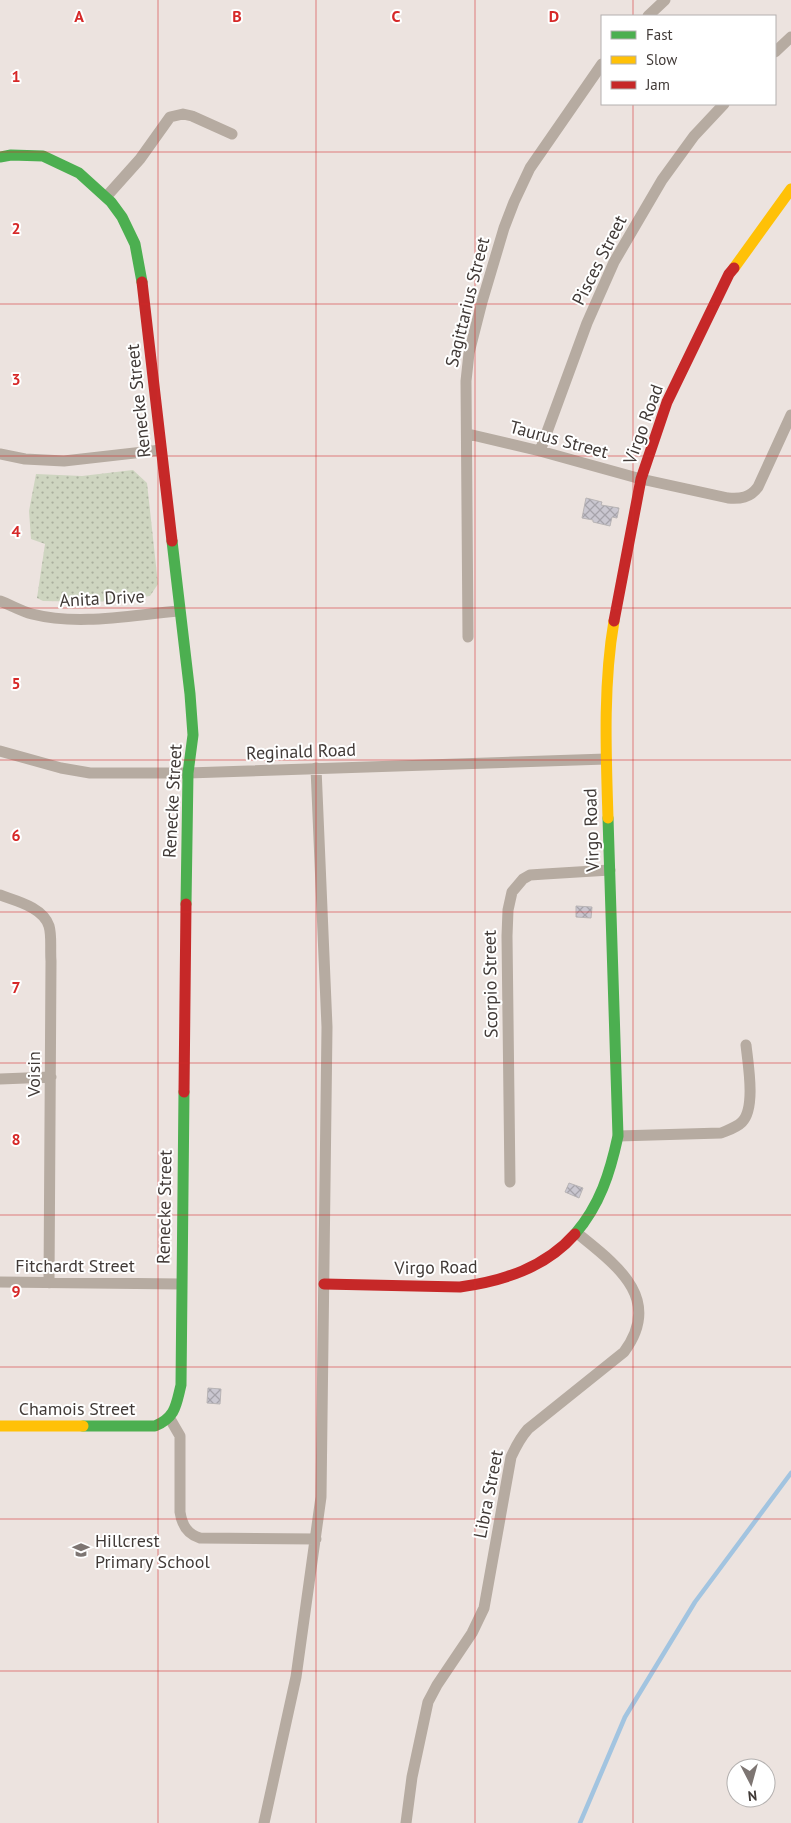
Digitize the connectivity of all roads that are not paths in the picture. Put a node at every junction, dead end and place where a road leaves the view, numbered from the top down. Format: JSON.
{"nodes":[{"id":1,"x":665,"y":0,"type":"edge"},
{"id":2,"x":649,"y":15,"type":"edge"},
{"id":3,"x":791,"y":37,"type":"edge"},
{"id":4,"x":776,"y":51,"type":"edge"},
{"id":5,"x":601,"y":65,"type":"edge"},
{"id":6,"x":723,"y":105,"type":"edge"},
{"id":7,"x":232,"y":134,"type":"dead end"},
{"id":8,"x":0,"y":157,"type":"edge"},
{"id":9,"x":791,"y":189,"type":"edge"},
{"id":10,"x":106,"y":197,"type":"junction"},
{"id":11,"x":791,"y":415,"type":"edge"},
{"id":12,"x":468,"y":434,"type":"junction"},
{"id":13,"x":161,"y":450,"type":"junction"},
{"id":14,"x":540,"y":451,"type":"junction"},
{"id":15,"x":0,"y":454,"type":"edge"},
{"id":16,"x":641,"y":479,"type":"junction"},
{"id":17,"x":0,"y":601,"type":"edge"},
{"id":18,"x":179,"y":611,"type":"junction"},
{"id":19,"x":468,"y":637,"type":"dead end"},
{"id":20,"x":0,"y":750,"type":"edge"},
{"id":21,"x":606,"y":759,"type":"junction"},
{"id":22,"x":316,"y":768,"type":"junction"},
{"id":23,"x":188,"y":773,"type":"junction"},
{"id":24,"x":610,"y":870,"type":"junction"},
{"id":25,"x":0,"y":895,"type":"edge"},
{"id":26,"x":746,"y":1045,"type":"dead end"},
{"id":27,"x":51,"y":1077,"type":"junction"},
{"id":28,"x":0,"y":1079,"type":"edge"},
{"id":29,"x":618,"y":1136,"type":"junction"},
{"id":30,"x":510,"y":1182,"type":"dead end"},
{"id":31,"x":577,"y":1233,"type":"junction"},
{"id":32,"x":0,"y":1282,"type":"edge"},
{"id":33,"x":49,"y":1282,"type":"junction"},
{"id":34,"x":181,"y":1284,"type":"junction"},
{"id":35,"x":324,"y":1284,"type":"junction"},
{"id":36,"x":169,"y":1417,"type":"junction"},
{"id":37,"x":0,"y":1426,"type":"edge"},
{"id":38,"x":316,"y":1539,"type":"junction"},
{"id":39,"x":264,"y":1823,"type":"edge"},
{"id":40,"x":406,"y":1823,"type":"edge"}],
"edges":[{"from":1,"to":2,"type":"street"},
{"from":3,"to":4,"type":"street"},
{"from":5,"to":12,"type":"street","name":"Sagittarius Street"},
{"from":6,"to":14,"type":"street","name":"Pisces Street"},
{"from":7,"to":10,"type":"street"},
{"from":8,"to":10,"type":"street","name":"Renecke Street"},
{"from":9,"to":16,"type":"street","name":"Virgo Road"},
{"from":10,"to":13,"type":"street","name":"Renecke Street"},
{"from":11,"to":16,"type":"street","name":"Taurus Street"},
{"from":12,"to":14,"type":"street","name":"Taurus Street"},
{"from":12,"to":19,"type":"street","name":"Sagittarius Street"},
{"from":13,"to":15,"type":"street"},
{"from":13,"to":18,"type":"street","name":"Renecke Street"},
{"from":14,"to":16,"type":"street","name":"Taurus Street"},
{"from":16,"to":21,"type":"street","name":"Virgo Road"},
{"from":17,"to":18,"type":"street","name":"Anita Drive"},
{"from":18,"to":23,"type":"street","name":"Renecke Street"},
{"from":20,"to":23,"type":"street","name":"Reginald Road"},
{"from":21,"to":22,"type":"street","name":"Reginald Road"},
{"from":21,"to":24,"type":"street","name":"Virgo Road"},
{"from":22,"to":23,"type":"street","name":"Reginald Road"},
{"from":22,"to":35,"type":"street"},
{"from":23,"to":34,"type":"street","name":"Renecke Street"},
{"from":24,"to":29,"type":"street","name":"Virgo Road"},
{"from":24,"to":30,"type":"street","name":"Scorpio Street"},
{"from":25,"to":27,"type":"street","name":"Voisin"},
{"from":26,"to":29,"type":"street"},
{"from":27,"to":28,"type":"street"},
{"from":27,"to":33,"type":"street","name":"Voisin"},
{"from":29,"to":31,"type":"street","name":"Virgo Road"},
{"from":31,"to":35,"type":"street","name":"Virgo Road"},
{"from":31,"to":40,"type":"street","name":"Libra Street"},
{"from":32,"to":33,"type":"street","name":"Fitchardt Street"},
{"from":33,"to":34,"type":"street","name":"Fitchardt Street"},
{"from":34,"to":36,"type":"street","name":"Renecke Street"},
{"from":35,"to":38,"type":"street"},
{"from":36,"to":37,"type":"street","name":"Chamois Street"},
{"from":36,"to":38,"type":"street"},
{"from":38,"to":39,"type":"street"}]}
